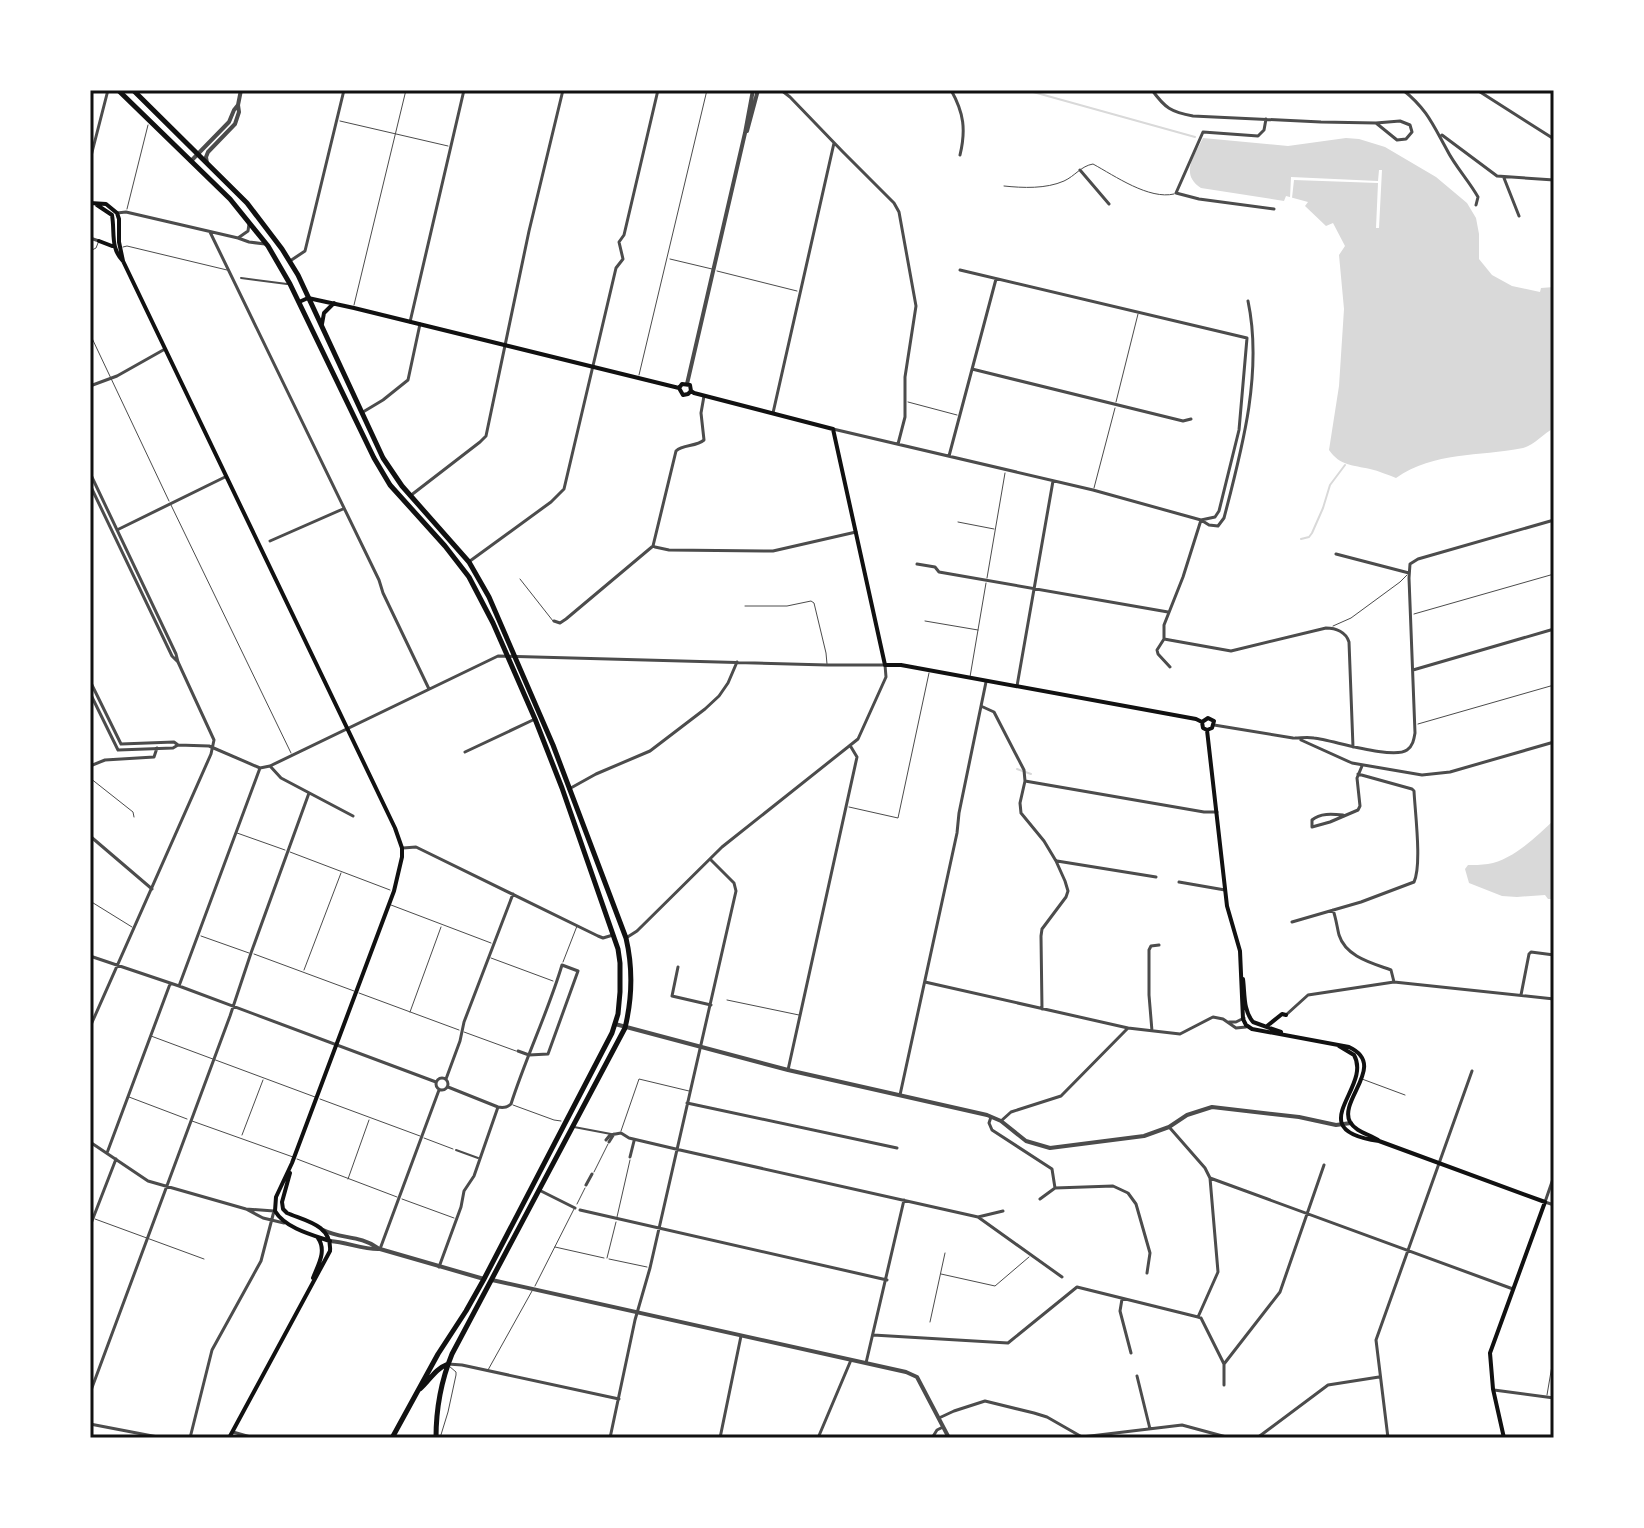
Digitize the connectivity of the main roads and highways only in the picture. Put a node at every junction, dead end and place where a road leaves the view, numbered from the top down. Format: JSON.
{"nodes":[{"id":1,"x":118,"y":90,"type":"edge"},
{"id":2,"x":133,"y":90,"type":"edge"},
{"id":3,"x":90,"y":203,"type":"edge"},
{"id":4,"x":97,"y":205,"type":"junction"},
{"id":5,"x":99,"y":241,"type":"road end"},
{"id":6,"x":114,"y":247,"type":"junction"},
{"id":7,"x":123,"y":261,"type":"junction"},
{"id":8,"x":308,"y":298,"type":"junction"},
{"id":9,"x":299,"y":302,"type":"junction"},
{"id":10,"x":334,"y":303,"type":"junction"},
{"id":11,"x":322,"y":327,"type":"junction"},
{"id":12,"x":679,"y":388,"type":"junction"},
{"id":13,"x":691,"y":391,"type":"junction"},
{"id":14,"x":1202,"y":722,"type":"junction"},
{"id":15,"x":1207,"y":730,"type":"junction"},
{"id":16,"x":1286,"y":1015,"type":"road end"},
{"id":17,"x":1248,"y":1021,"type":"junction"},
{"id":18,"x":1264,"y":1026,"type":"junction"},
{"id":19,"x":1287,"y":1034,"type":"junction"},
{"id":20,"x":1339,"y":1046,"type":"junction"},
{"id":21,"x":1379,"y":1141,"type":"junction"},
{"id":22,"x":293,"y":1160,"type":"junction"},
{"id":23,"x":274,"y":1211,"type":"junction"},
{"id":24,"x":290,"y":1214,"type":"junction"},
{"id":25,"x":313,"y":1235,"type":"junction"},
{"id":26,"x":330,"y":1241,"type":"junction"},
{"id":27,"x":484,"y":1279,"type":"junction"},
{"id":28,"x":492,"y":1280,"type":"junction"},
{"id":29,"x":308,"y":1289,"type":"junction"},
{"id":30,"x":448,"y":1364,"type":"junction"},
{"id":31,"x":417,"y":1392,"type":"junction"},
{"id":32,"x":231,"y":1436,"type":"edge"},
{"id":33,"x":392,"y":1438,"type":"edge"},
{"id":34,"x":438,"y":1438,"type":"edge"},
{"id":35,"x":1504,"y":1438,"type":"edge"}],
"edges":[{"from":1,"to":9,"type":"highway"},
{"from":2,"to":8,"type":"highway"},
{"from":3,"to":4,"type":"main road"},
{"from":4,"to":6,"type":"main road"},
{"from":4,"to":7,"type":"main road"},
{"from":5,"to":6,"type":"main road"},
{"from":6,"to":7,"type":"main road"},
{"from":7,"to":22,"type":"main road"},
{"from":8,"to":9,"type":"main road"},
{"from":8,"to":10,"type":"main road"},
{"from":8,"to":11,"type":"highway"},
{"from":9,"to":27,"type":"highway"},
{"from":10,"to":11,"type":"main road"},
{"from":10,"to":12,"type":"main road"},
{"from":11,"to":28,"type":"highway"},
{"from":12,"to":13,"type":"main road"},
{"from":12,"to":13,"type":"main road"},
{"from":13,"to":14,"type":"main road"},
{"from":14,"to":15,"type":"main road"},
{"from":14,"to":15,"type":"main road"},
{"from":15,"to":17,"type":"main road"},
{"from":16,"to":18,"type":"main road"},
{"from":17,"to":18,"type":"main road"},
{"from":17,"to":19,"type":"main road"},
{"from":18,"to":19,"type":"main road"},
{"from":19,"to":20,"type":"main road"},
{"from":20,"to":21,"type":"main road"},
{"from":20,"to":21,"type":"main road"},
{"from":21,"to":35,"type":"main road"},
{"from":22,"to":23,"type":"main road"},
{"from":22,"to":24,"type":"main road"},
{"from":23,"to":24,"type":"main road"},
{"from":23,"to":25,"type":"main road"},
{"from":24,"to":26,"type":"main road"},
{"from":25,"to":26,"type":"main road"},
{"from":25,"to":29,"type":"main road"},
{"from":26,"to":29,"type":"main road"},
{"from":27,"to":28,"type":"highway"},
{"from":27,"to":31,"type":"highway"},
{"from":28,"to":30,"type":"highway"},
{"from":29,"to":32,"type":"main road"},
{"from":30,"to":31,"type":"highway"},
{"from":30,"to":34,"type":"highway"},
{"from":31,"to":33,"type":"highway"}]}
